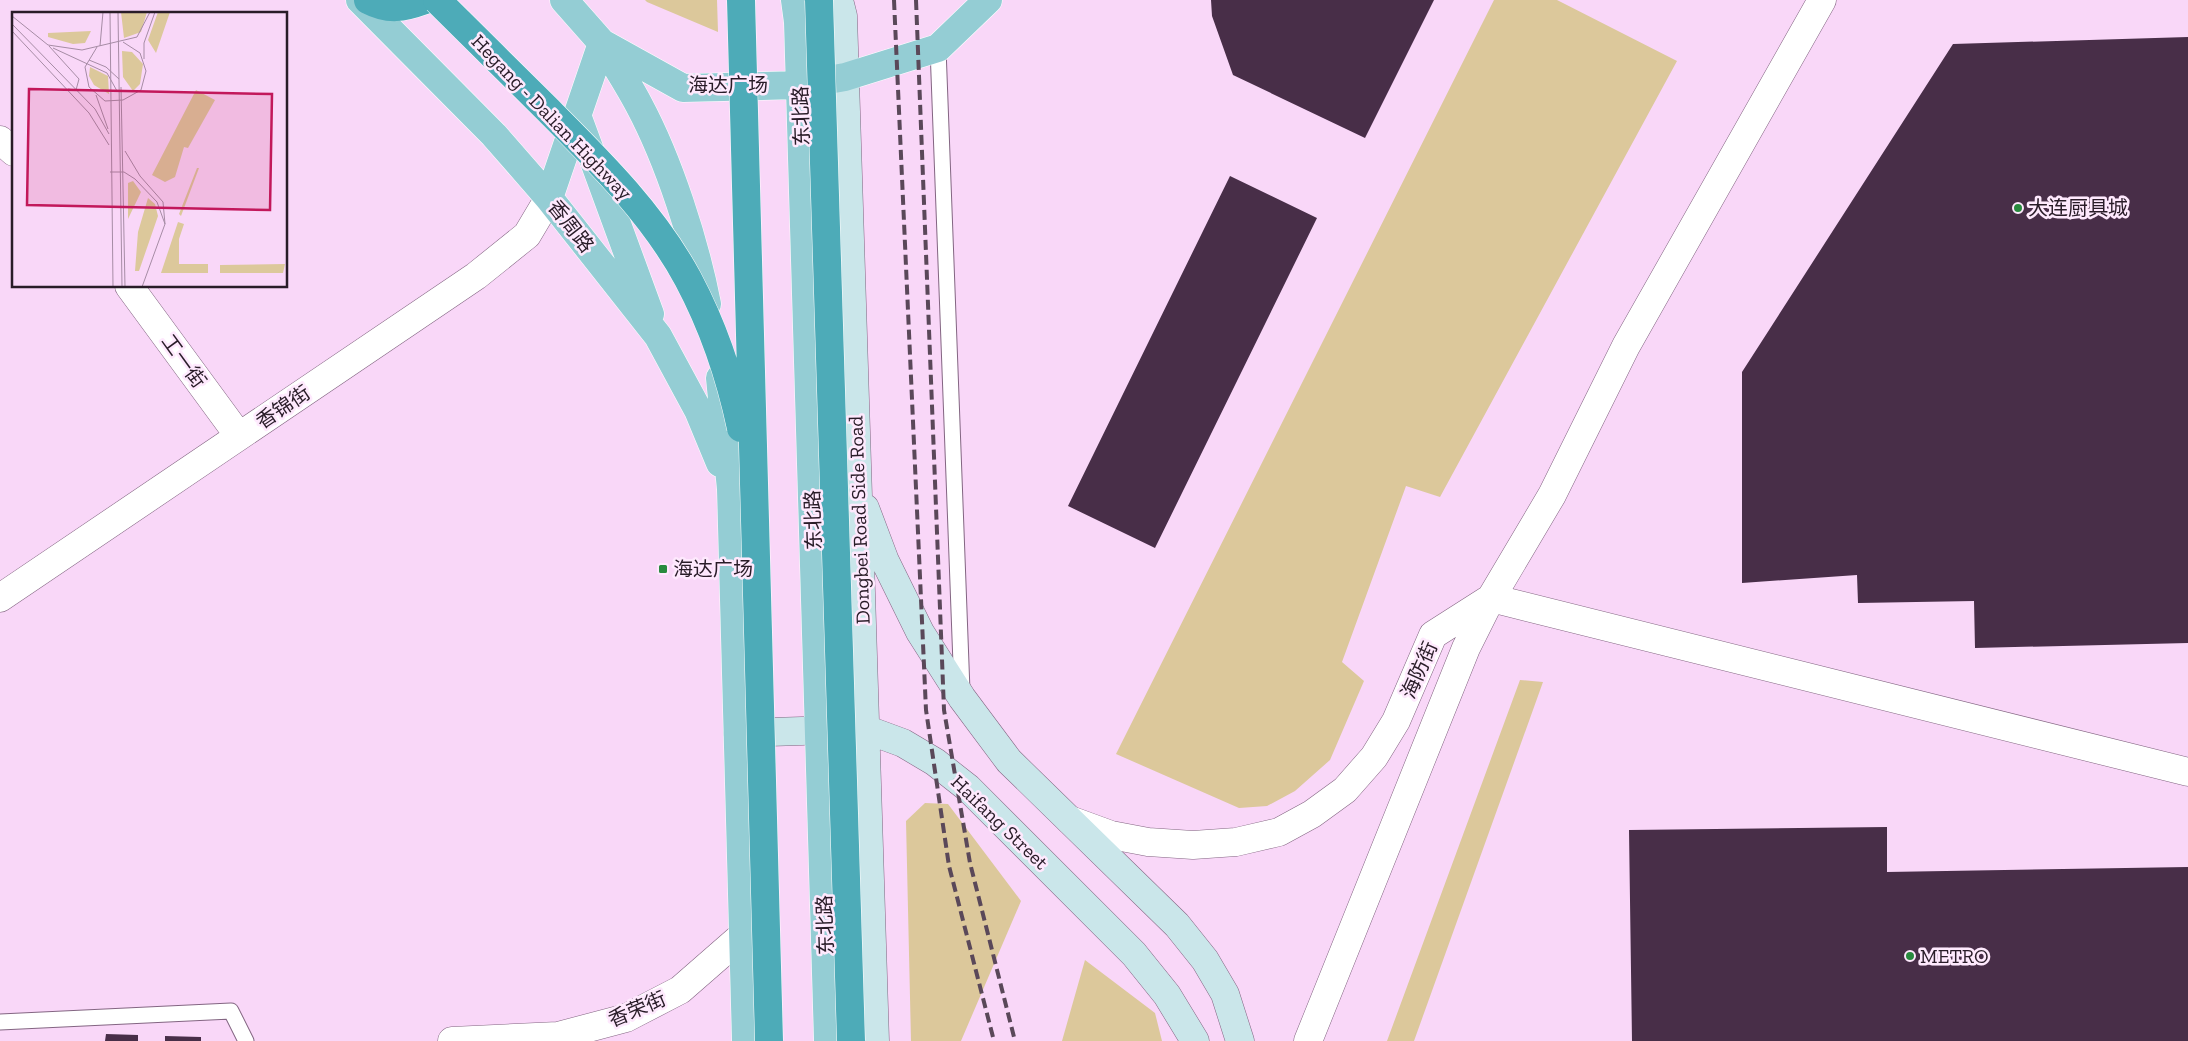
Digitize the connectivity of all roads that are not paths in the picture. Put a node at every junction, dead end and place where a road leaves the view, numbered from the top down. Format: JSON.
{"nodes":[{"id":1,"x":360,"y":0,"type":"edge"},
{"id":2,"x":368,"y":0,"type":"edge"},
{"id":3,"x":425,"y":0,"type":"edge"},
{"id":4,"x":437,"y":0,"type":"edge"},
{"id":5,"x":564,"y":0,"type":"edge"},
{"id":6,"x":741,"y":0,"type":"edge"},
{"id":7,"x":795,"y":0,"type":"edge"},
{"id":8,"x":819,"y":0,"type":"edge"},
{"id":9,"x":839,"y":0,"type":"edge"},
{"id":10,"x":988,"y":0,"type":"edge"},
{"id":11,"x":1822,"y":0,"type":"edge"},
{"id":12,"x":602,"y":43,"type":"junction"},
{"id":13,"x":938,"y":48,"type":"junction"},
{"id":14,"x":845,"y":77,"type":"junction"},
{"id":15,"x":800,"y":84,"type":"junction"},
{"id":16,"x":577,"y":115,"type":"junction"},
{"id":17,"x":0,"y":140,"type":"edge"},
{"id":18,"x":12,"y":150,"type":"edge"},
{"id":19,"x":549,"y":198,"type":"junction"},
{"id":20,"x":130,"y":288,"type":"edge"},
{"id":21,"x":658,"y":336,"type":"junction"},
{"id":22,"x":239,"y":436,"type":"junction"},
{"id":23,"x":743,"y":488,"type":"junction"},
{"id":24,"x":858,"y":488,"type":"junction"},
{"id":25,"x":0,"y":598,"type":"edge"},
{"id":26,"x":1490,"y":598,"type":"junction"},
{"id":27,"x":962,"y":698,"type":"junction"},
{"id":28,"x":865,"y":729,"type":"junction"},
{"id":29,"x":819,"y":730,"type":"junction"},
{"id":30,"x":738,"y":733,"type":"junction"},
{"id":31,"x":2188,"y":772,"type":"edge"},
{"id":32,"x":1070,"y":820,"type":"junction"},
{"id":33,"x":743,"y":935,"type":"junction"},
{"id":34,"x":0,"y":1022,"type":"edge"},
{"id":35,"x":246,"y":1041,"type":"edge"},
{"id":36,"x":452,"y":1041,"type":"edge"},
{"id":37,"x":746,"y":1041,"type":"edge"},
{"id":38,"x":769,"y":1041,"type":"edge"},
{"id":39,"x":828,"y":1041,"type":"edge"},
{"id":40,"x":851,"y":1041,"type":"edge"},
{"id":41,"x":875,"y":1041,"type":"edge"},
{"id":42,"x":1194,"y":1041,"type":"edge"},
{"id":43,"x":1240,"y":1041,"type":"edge"},
{"id":44,"x":1308,"y":1041,"type":"edge"}],
"edges":[{"from":1,"to":19,"type":"main road","name":"香周路"},
{"from":2,"to":3,"type":"highway"},
{"from":4,"to":23,"type":"highway","name":"Hegang - Dalian Highway","bridge":true},
{"from":5,"to":12,"type":"main road","name":"海达广场"},
{"from":6,"to":23,"type":"highway","bridge":true},
{"from":7,"to":15,"type":"main road","name":"东北路"},
{"from":8,"to":40,"type":"highway","name":"东北路","bridge":true},
{"from":9,"to":14,"type":"main road","name":"Dongbei Road Side Road"},
{"from":10,"to":13,"type":"main road","name":"海达广场"},
{"from":11,"to":26,"type":"street"},
{"from":12,"to":15,"type":"main road","name":"海达广场"},
{"from":12,"to":16,"type":"main road"},
{"from":12,"to":23,"type":"main road"},
{"from":13,"to":14,"type":"main road","name":"海达广场"},
{"from":13,"to":27,"type":"lane"},
{"from":14,"to":15,"type":"main road","name":"海达广场"},
{"from":14,"to":24,"type":"main road","name":"Dongbei Road Side Road"},
{"from":15,"to":29,"type":"main road","name":"东北路"},
{"from":16,"to":19,"type":"main road"},
{"from":16,"to":21,"type":"main road"},
{"from":17,"to":18,"type":"street"},
{"from":19,"to":21,"type":"main road","name":"香周路"},
{"from":19,"to":22,"type":"street","name":"香锦街"},
{"from":20,"to":22,"type":"street","name":"工一街"},
{"from":21,"to":23,"type":"main road","name":"香周路"},
{"from":22,"to":25,"type":"street","name":"香锦街"},
{"from":23,"to":30,"type":"main road"},
{"from":23,"to":38,"type":"highway","bridge":true},
{"from":24,"to":27,"type":"main road"},
{"from":24,"to":28,"type":"main road","name":"Dongbei Road Side Road"},
{"from":26,"to":31,"type":"street"},
{"from":26,"to":32,"type":"street","name":"海防街"},
{"from":26,"to":44,"type":"street","name":"海防街"},
{"from":27,"to":32,"type":"main road"},
{"from":28,"to":29,"type":"main road","name":"Haifang Street"},
{"from":28,"to":41,"type":"main road","name":"Dongbei Road Side Road"},
{"from":28,"to":42,"type":"main road","name":"Haifang Street"},
{"from":29,"to":30,"type":"main road","name":"Haifang Street"},
{"from":29,"to":39,"type":"main road","name":"东北路"},
{"from":30,"to":33,"type":"main road"},
{"from":32,"to":43,"type":"main road"},
{"from":33,"to":36,"type":"street","name":"香荣街"},
{"from":33,"to":37,"type":"main road"},
{"from":34,"to":35,"type":"lane"}]}
